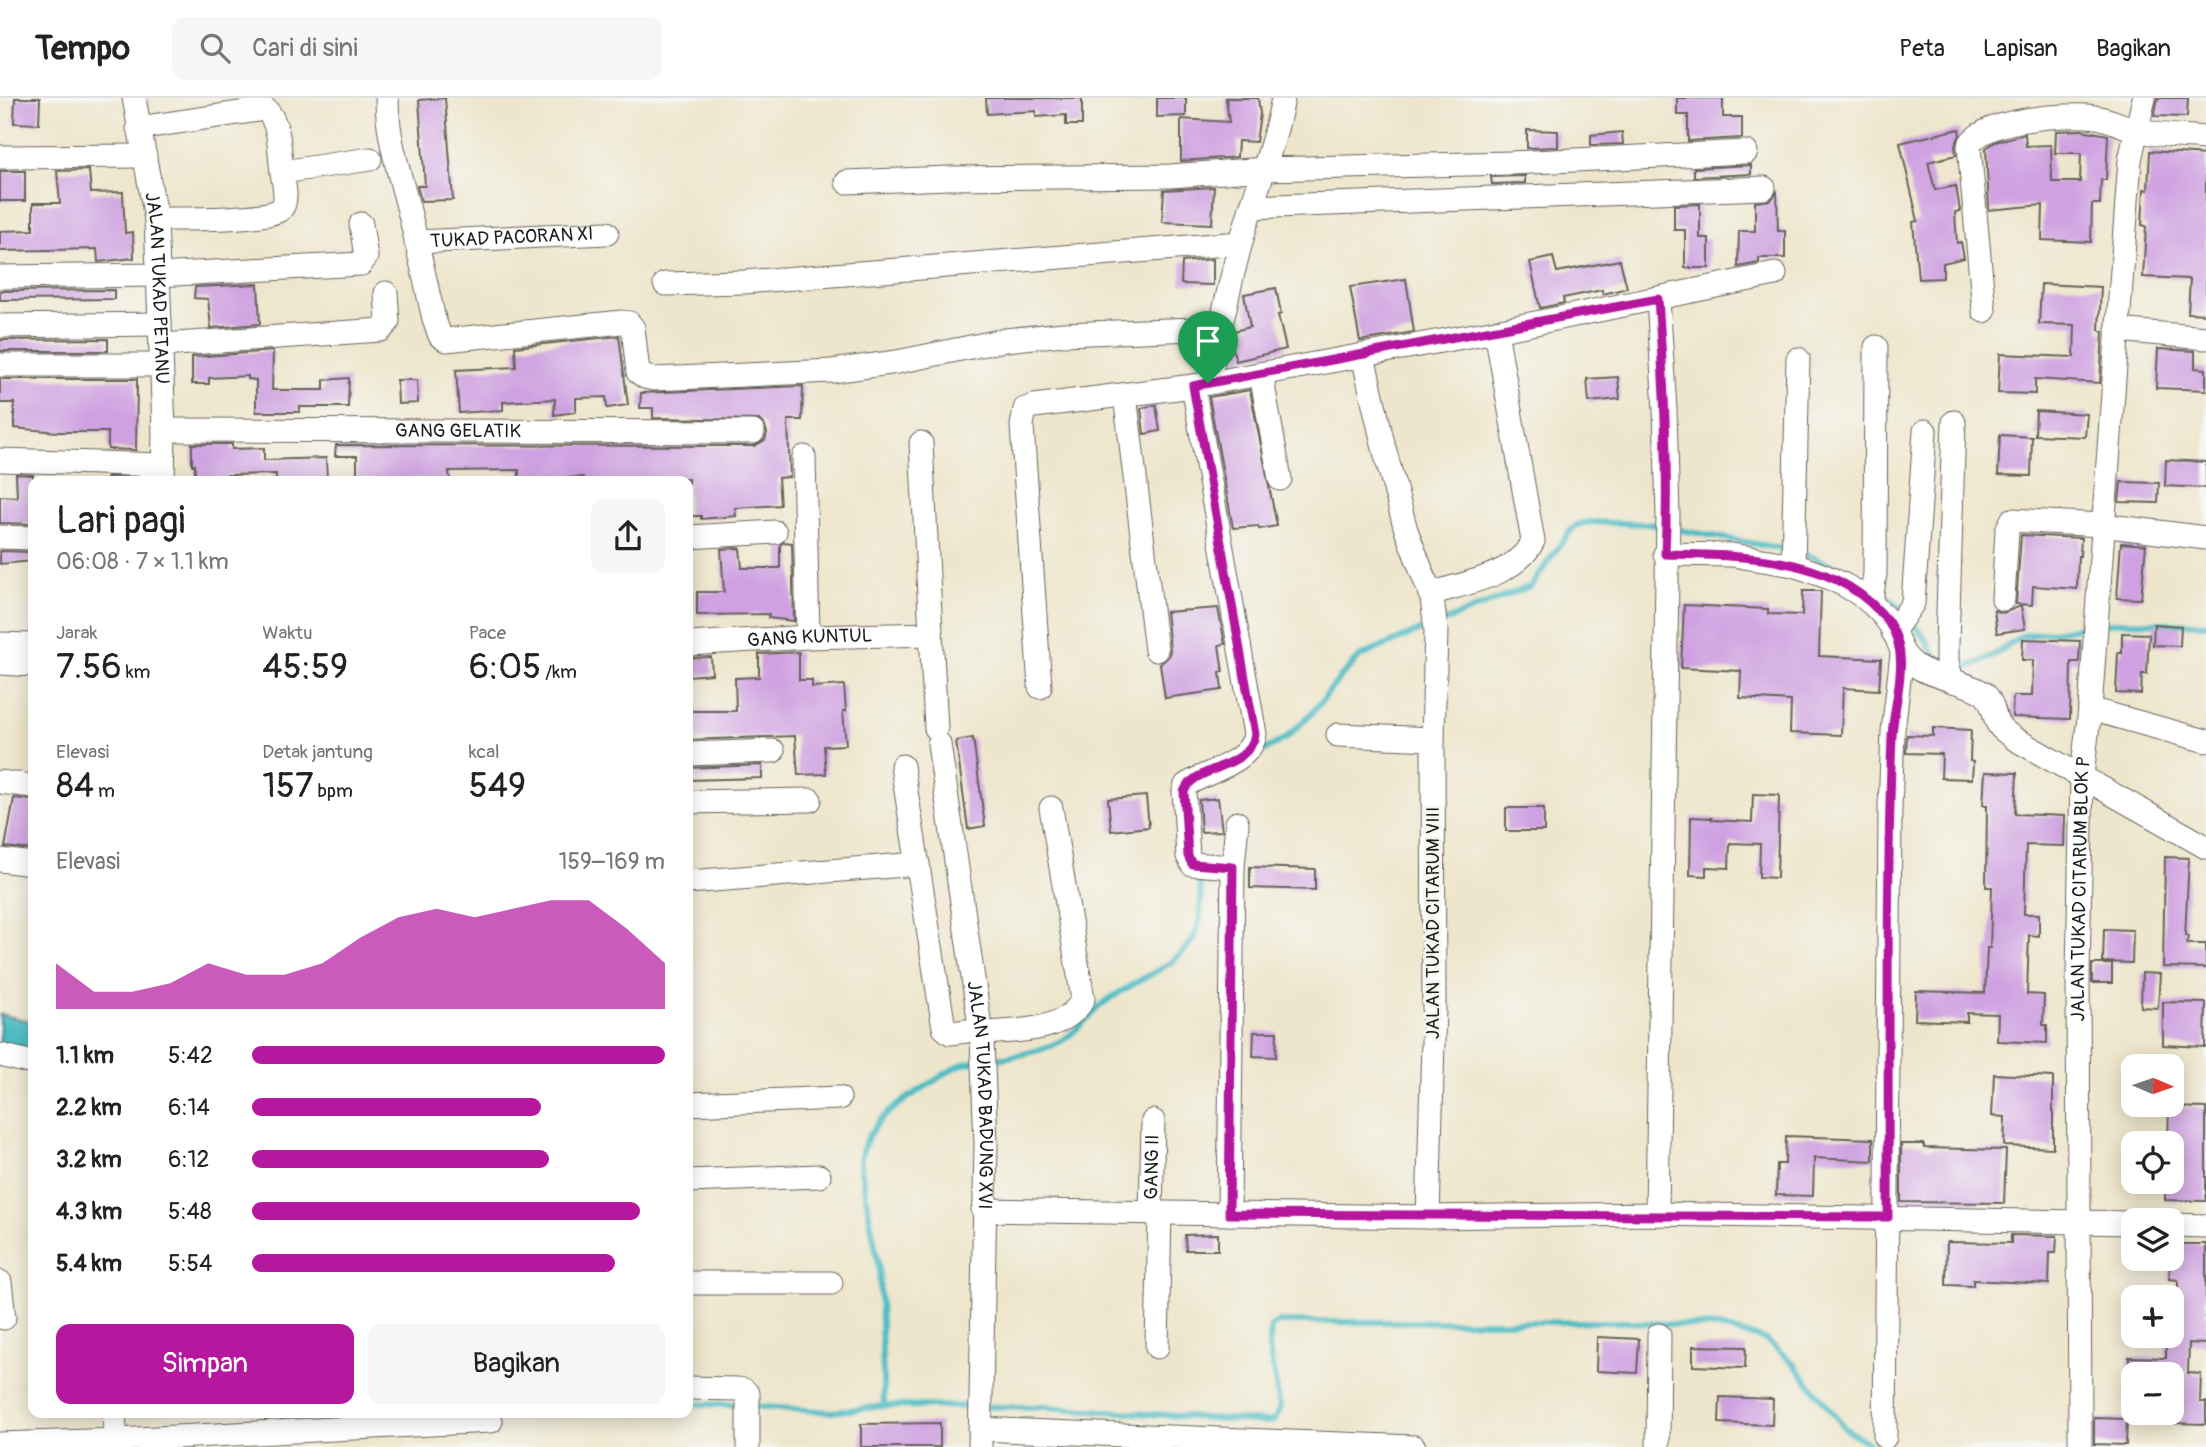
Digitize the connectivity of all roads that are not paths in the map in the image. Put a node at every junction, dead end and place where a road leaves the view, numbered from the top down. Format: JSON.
{"nodes":[{"id":1,"x":134,"y":98,"type":"edge"},
{"id":2,"x":387,"y":98,"type":"edge"},
{"id":3,"x":1283,"y":98,"type":"edge"},
{"id":4,"x":2144,"y":98,"type":"edge"},
{"id":5,"x":138,"y":128,"type":"junction"},
{"id":6,"x":2135,"y":130,"type":"junction"},
{"id":7,"x":2206,"y":138,"type":"edge"},
{"id":8,"x":1746,"y":152,"type":"dead end"},
{"id":9,"x":145,"y":156,"type":"junction"},
{"id":10,"x":0,"y":158,"type":"edge"},
{"id":11,"x":370,"y":159,"type":"dead end"},
{"id":12,"x":1265,"y":169,"type":"junction"},
{"id":13,"x":282,"y":172,"type":"junction"},
{"id":14,"x":847,"y":182,"type":"dead end"},
{"id":15,"x":1764,"y":188,"type":"dead end"},
{"id":16,"x":1251,"y":207,"type":"junction"},
{"id":17,"x":156,"y":219,"type":"junction"},
{"id":18,"x":361,"y":224,"type":"dead end"},
{"id":19,"x":607,"y":233,"type":"dead end"},
{"id":20,"x":416,"y":242,"type":"junction"},
{"id":21,"x":1240,"y":243,"type":"junction"},
{"id":22,"x":1775,"y":274,"type":"dead end"},
{"id":23,"x":158,"y":275,"type":"junction"},
{"id":24,"x":0,"y":277,"type":"edge"},
{"id":25,"x":665,"y":284,"type":"dead end"},
{"id":26,"x":386,"y":293,"type":"dead end"},
{"id":27,"x":1658,"y":299,"type":"junction"},
{"id":28,"x":1984,"y":311,"type":"dead end"},
{"id":29,"x":0,"y":326,"type":"edge"},
{"id":30,"x":1221,"y":328,"type":"junction"},
{"id":31,"x":2118,"y":330,"type":"junction"},
{"id":32,"x":1496,"y":331,"type":"junction"},
{"id":33,"x":2206,"y":338,"type":"edge"},
{"id":34,"x":161,"y":345,"type":"junction"},
{"id":35,"x":1876,"y":347,"type":"dead end"},
{"id":36,"x":1363,"y":356,"type":"junction"},
{"id":37,"x":1798,"y":359,"type":"dead end"},
{"id":38,"x":0,"y":365,"type":"edge"},
{"id":39,"x":1261,"y":374,"type":"junction"},
{"id":40,"x":1200,"y":385,"type":"junction"},
{"id":41,"x":1125,"y":395,"type":"junction"},
{"id":42,"x":1954,"y":422,"type":"dead end"},
{"id":43,"x":164,"y":430,"type":"junction"},
{"id":44,"x":1925,"y":430,"type":"dead end"},
{"id":45,"x":752,"y":432,"type":"dead end"},
{"id":46,"x":921,"y":443,"type":"dead end"},
{"id":47,"x":804,"y":457,"type":"dead end"},
{"id":48,"x":0,"y":460,"type":"edge"},
{"id":49,"x":163,"y":473,"type":"edge"},
{"id":50,"x":1280,"y":479,"type":"dead end"},
{"id":51,"x":2102,"y":525,"type":"junction"},
{"id":52,"x":775,"y":532,"type":"dead end"},
{"id":53,"x":0,"y":537,"type":"edge"},
{"id":54,"x":693,"y":537,"type":"edge"},
{"id":55,"x":28,"y":538,"type":"edge"},
{"id":56,"x":2206,"y":538,"type":"edge"},
{"id":57,"x":1666,"y":549,"type":"junction"},
{"id":58,"x":1793,"y":562,"type":"junction"},
{"id":59,"x":1431,"y":596,"type":"junction"},
{"id":60,"x":2003,"y":599,"type":"dead end"},
{"id":61,"x":1871,"y":600,"type":"junction"},
{"id":62,"x":1896,"y":630,"type":"junction"},
{"id":63,"x":931,"y":635,"type":"junction"},
{"id":64,"x":808,"y":637,"type":"junction"},
{"id":65,"x":693,"y":643,"type":"edge"},
{"id":66,"x":0,"y":645,"type":"edge"},
{"id":67,"x":28,"y":645,"type":"edge"},
{"id":68,"x":1156,"y":650,"type":"dead end"},
{"id":69,"x":1902,"y":654,"type":"junction"},
{"id":70,"x":0,"y":663,"type":"edge"},
{"id":71,"x":28,"y":665,"type":"edge"},
{"id":72,"x":1950,"y":672,"type":"junction"},
{"id":73,"x":1040,"y":687,"type":"dead end"},
{"id":74,"x":2090,"y":709,"type":"junction"},
{"id":75,"x":1338,"y":735,"type":"dead end"},
{"id":76,"x":1433,"y":738,"type":"junction"},
{"id":77,"x":2206,"y":741,"type":"edge"},
{"id":78,"x":773,"y":751,"type":"dead end"},
{"id":79,"x":693,"y":754,"type":"edge"},
{"id":80,"x":902,"y":766,"type":"dead end"},
{"id":81,"x":2082,"y":775,"type":"junction"},
{"id":82,"x":0,"y":782,"type":"edge"},
{"id":83,"x":28,"y":785,"type":"edge"},
{"id":84,"x":810,"y":800,"type":"dead end"},
{"id":85,"x":693,"y":802,"type":"edge"},
{"id":86,"x":1051,"y":808,"type":"dead end"},
{"id":87,"x":1237,"y":823,"type":"dead end"},
{"id":88,"x":2206,"y":847,"type":"edge"},
{"id":89,"x":0,"y":860,"type":"edge"},
{"id":90,"x":28,"y":863,"type":"edge"},
{"id":91,"x":918,"y":864,"type":"junction"},
{"id":92,"x":1225,"y":867,"type":"junction"},
{"id":93,"x":693,"y":882,"type":"edge"},
{"id":94,"x":977,"y":1035,"type":"junction"},
{"id":95,"x":0,"y":1055,"type":"edge"},
{"id":96,"x":28,"y":1062,"type":"edge"},
{"id":97,"x":839,"y":1098,"type":"dead end"},
{"id":98,"x":693,"y":1104,"type":"edge"},
{"id":99,"x":1153,"y":1121,"type":"dead end"},
{"id":100,"x":819,"y":1176,"type":"dead end"},
{"id":101,"x":693,"y":1181,"type":"edge"},
{"id":102,"x":984,"y":1210,"type":"junction"},
{"id":103,"x":1155,"y":1213,"type":"junction"},
{"id":104,"x":1229,"y":1214,"type":"junction"},
{"id":105,"x":1657,"y":1214,"type":"junction"},
{"id":106,"x":1428,"y":1217,"type":"junction"},
{"id":107,"x":1888,"y":1217,"type":"junction"},
{"id":108,"x":2079,"y":1222,"type":"junction"},
{"id":109,"x":2121,"y":1223,"type":"edge"},
{"id":110,"x":2184,"y":1225,"type":"edge"},
{"id":111,"x":2206,"y":1226,"type":"edge"},
{"id":112,"x":0,"y":1282,"type":"edge"},
{"id":113,"x":693,"y":1283,"type":"edge"},
{"id":114,"x":831,"y":1283,"type":"dead end"},
{"id":115,"x":4,"y":1318,"type":"dead end"},
{"id":116,"x":1659,"y":1335,"type":"dead end"},
{"id":117,"x":1157,"y":1347,"type":"dead end"},
{"id":118,"x":693,"y":1388,"type":"edge"},
{"id":119,"x":114,"y":1418,"type":"edge"},
{"id":120,"x":491,"y":1420,"type":"dead end"},
{"id":121,"x":980,"y":1431,"type":"edge"},
{"id":122,"x":1885,"y":1437,"type":"dead end"},
{"id":123,"x":0,"y":1444,"type":"edge"},
{"id":124,"x":116,"y":1444,"type":"edge"},
{"id":125,"x":748,"y":1447,"type":"edge"},
{"id":126,"x":1414,"y":1447,"type":"edge"},
{"id":127,"x":1658,"y":1447,"type":"edge"},
{"id":128,"x":2080,"y":1447,"type":"edge"}],
"edges":[{"from":1,"to":5,"type":"street","name":"JALAN TUKAD PETANU"},
{"from":2,"to":20,"type":"street"},
{"from":3,"to":12,"type":"street"},
{"from":4,"to":6,"type":"street","name":"JALAN TUKAD CITARUM BLOK P"},
{"from":5,"to":9,"type":"street","name":"JALAN TUKAD PETANU"},
{"from":5,"to":13,"type":"street"},
{"from":6,"to":7,"type":"street"},
{"from":6,"to":28,"type":"street"},
{"from":6,"to":31,"type":"street","name":"JALAN TUKAD CITARUM BLOK P"},
{"from":8,"to":12,"type":"street"},
{"from":9,"to":10,"type":"street"},
{"from":9,"to":17,"type":"street","name":"JALAN TUKAD PETANU"},
{"from":11,"to":13,"type":"street"},
{"from":12,"to":14,"type":"street"},
{"from":12,"to":16,"type":"street"},
{"from":13,"to":17,"type":"street"},
{"from":15,"to":16,"type":"street"},
{"from":16,"to":21,"type":"street"},
{"from":17,"to":23,"type":"street","name":"JALAN TUKAD PETANU"},
{"from":18,"to":23,"type":"street"},
{"from":19,"to":20,"type":"street","name":"TUKAD PACORAN XI"},
{"from":20,"to":30,"type":"street"},
{"from":21,"to":25,"type":"street"},
{"from":21,"to":30,"type":"street"},
{"from":22,"to":27,"type":"street"},
{"from":23,"to":24,"type":"street"},
{"from":23,"to":34,"type":"street","name":"JALAN TUKAD PETANU"},
{"from":26,"to":34,"type":"street"},
{"from":27,"to":32,"type":"street"},
{"from":27,"to":57,"type":"street"},
{"from":29,"to":34,"type":"street"},
{"from":30,"to":40,"type":"street"},
{"from":31,"to":33,"type":"street"},
{"from":31,"to":51,"type":"street","name":"JALAN TUKAD CITARUM BLOK P"},
{"from":32,"to":36,"type":"street"},
{"from":32,"to":59,"type":"street"},
{"from":34,"to":38,"type":"street"},
{"from":34,"to":43,"type":"street","name":"JALAN TUKAD PETANU"},
{"from":35,"to":61,"type":"street"},
{"from":36,"to":39,"type":"street"},
{"from":36,"to":59,"type":"street","name":"JALAN TUKAD CITARUM VIII"},
{"from":37,"to":58,"type":"street"},
{"from":39,"to":40,"type":"street"},
{"from":39,"to":50,"type":"street"},
{"from":40,"to":41,"type":"street"},
{"from":40,"to":92,"type":"street"},
{"from":41,"to":68,"type":"street"},
{"from":41,"to":73,"type":"street"},
{"from":42,"to":72,"type":"street"},
{"from":43,"to":45,"type":"street","name":"GANG GELATIK"},
{"from":43,"to":49,"type":"street","name":"JALAN TUKAD PETANU"},
{"from":44,"to":62,"type":"street"},
{"from":46,"to":63,"type":"street","name":"JALAN TUKAD BADUNG XVI"},
{"from":47,"to":64,"type":"street"},
{"from":48,"to":49,"type":"street"},
{"from":51,"to":56,"type":"street"},
{"from":51,"to":60,"type":"street"},
{"from":51,"to":74,"type":"street","name":"JALAN TUKAD CITARUM BLOK P"},
{"from":52,"to":54,"type":"street"},
{"from":53,"to":55,"type":"street"},
{"from":57,"to":58,"type":"street"},
{"from":57,"to":105,"type":"street"},
{"from":58,"to":61,"type":"street"},
{"from":59,"to":76,"type":"street","name":"JALAN TUKAD CITARUM VIII"},
{"from":61,"to":62,"type":"street"},
{"from":62,"to":69,"type":"street"},
{"from":63,"to":64,"type":"street","name":"GANG KUNTUL"},
{"from":63,"to":94,"type":"street","name":"JALAN TUKAD BADUNG XVI"},
{"from":64,"to":65,"type":"street","name":"GANG KUNTUL"},
{"from":66,"to":67,"type":"street"},
{"from":69,"to":72,"type":"street"},
{"from":69,"to":107,"type":"street"},
{"from":70,"to":71,"type":"street"},
{"from":72,"to":81,"type":"street"},
{"from":74,"to":77,"type":"street"},
{"from":74,"to":81,"type":"street","name":"JALAN TUKAD CITARUM BLOK P"},
{"from":75,"to":76,"type":"street"},
{"from":76,"to":106,"type":"street","name":"JALAN TUKAD CITARUM VIII"},
{"from":78,"to":79,"type":"street"},
{"from":80,"to":91,"type":"street"},
{"from":81,"to":88,"type":"street"},
{"from":81,"to":108,"type":"street","name":"JALAN TUKAD CITARUM BLOK P"},
{"from":82,"to":83,"type":"street"},
{"from":84,"to":85,"type":"street"},
{"from":86,"to":94,"type":"street"},
{"from":87,"to":92,"type":"street"},
{"from":89,"to":90,"type":"street"},
{"from":91,"to":93,"type":"street"},
{"from":91,"to":94,"type":"street"},
{"from":92,"to":104,"type":"street"},
{"from":94,"to":102,"type":"street","name":"JALAN TUKAD BADUNG XVI"},
{"from":95,"to":96,"type":"street"},
{"from":97,"to":98,"type":"street"},
{"from":99,"to":103,"type":"street","name":"GANG II"},
{"from":100,"to":101,"type":"street"},
{"from":102,"to":103,"type":"street"},
{"from":102,"to":121,"type":"street","name":"JALAN TUKAD BADUNG XVI"},
{"from":103,"to":104,"type":"street"},
{"from":103,"to":117,"type":"street","name":"GANG II"},
{"from":104,"to":106,"type":"street"},
{"from":105,"to":106,"type":"street"},
{"from":105,"to":107,"type":"street"},
{"from":107,"to":108,"type":"street"},
{"from":107,"to":122,"type":"street"},
{"from":108,"to":109,"type":"street"},
{"from":108,"to":128,"type":"street","name":"JALAN TUKAD CITARUM BLOK P"},
{"from":110,"to":111,"type":"street"},
{"from":112,"to":115,"type":"street"},
{"from":113,"to":114,"type":"street"},
{"from":116,"to":127,"type":"street"},
{"from":118,"to":125,"type":"street"},
{"from":119,"to":124,"type":"street"},
{"from":120,"to":124,"type":"street"},
{"from":121,"to":126,"type":"street"},
{"from":123,"to":124,"type":"street"}]}
